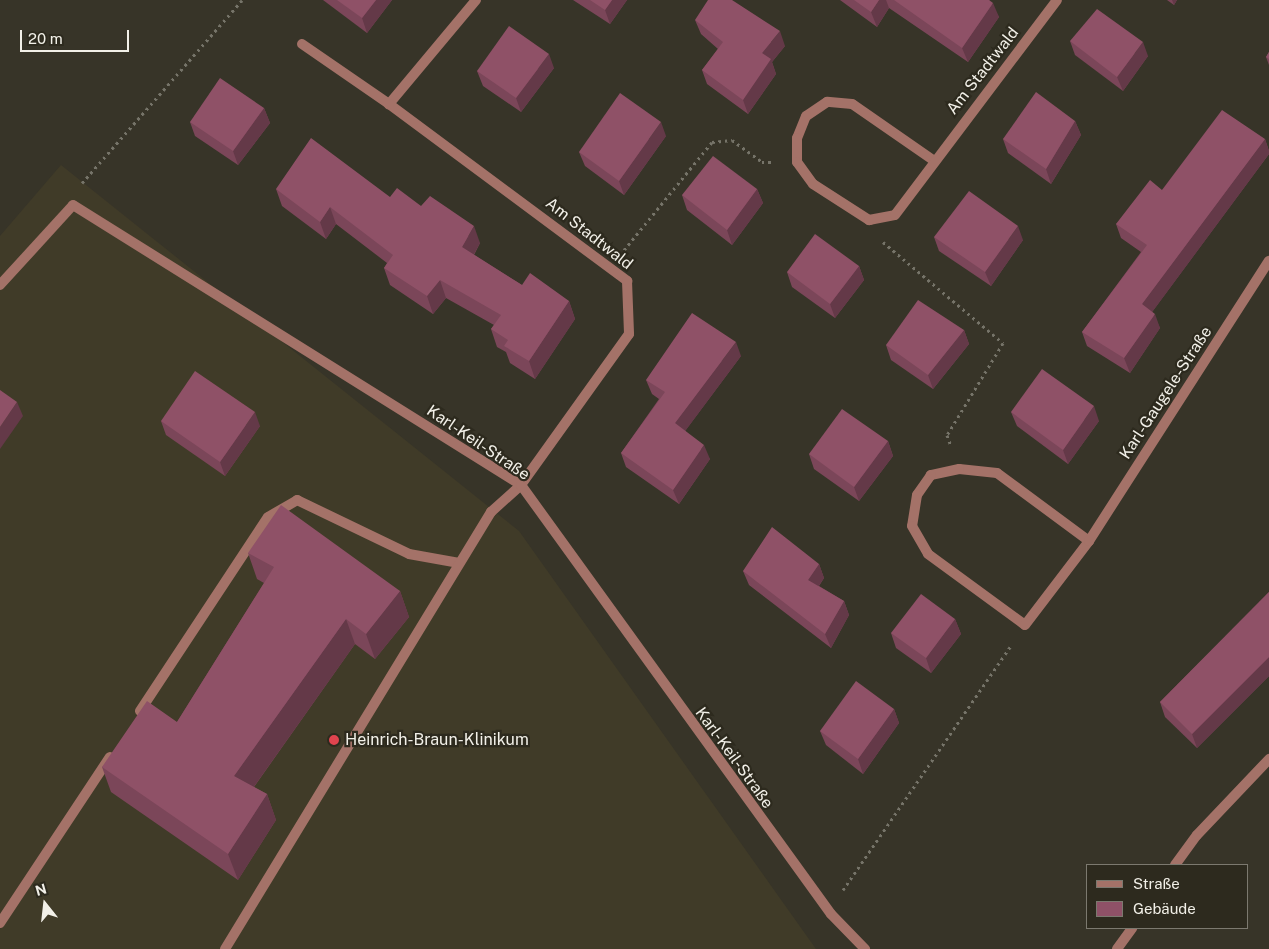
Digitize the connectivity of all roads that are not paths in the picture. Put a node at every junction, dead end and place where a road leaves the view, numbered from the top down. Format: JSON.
{"nodes":[{"id":1,"x":476,"y":0,"type":"edge"},
{"id":2,"x":1057,"y":0,"type":"edge"},
{"id":3,"x":302,"y":44,"type":"dead end"},
{"id":4,"x":389,"y":104,"type":"junction"},
{"id":5,"x":933,"y":160,"type":"junction"},
{"id":6,"x":1269,"y":261,"type":"edge"},
{"id":7,"x":0,"y":285,"type":"edge"},
{"id":8,"x":521,"y":485,"type":"junction"},
{"id":9,"x":1089,"y":541,"type":"junction"},
{"id":10,"x":459,"y":563,"type":"junction"},
{"id":11,"x":132,"y":724,"type":"edge"},
{"id":12,"x":115,"y":749,"type":"edge"},
{"id":13,"x":1269,"y":759,"type":"edge"},
{"id":14,"x":1176,"y":864,"type":"edge"},
{"id":15,"x":0,"y":923,"type":"edge"},
{"id":16,"x":1131,"y":929,"type":"edge"},
{"id":17,"x":225,"y":949,"type":"edge"},
{"id":18,"x":865,"y":949,"type":"edge"},
{"id":19,"x":1117,"y":949,"type":"edge"}],
"edges":[{"from":1,"to":4,"type":"street"},
{"from":2,"to":5,"type":"street","name":"Am Stadtwald"},
{"from":3,"to":4,"type":"street","name":"Am Stadtwald"},
{"from":4,"to":8,"type":"street","name":"Am Stadtwald"},
{"from":5,"to":5,"type":"street","name":"Am Stadtwald"},
{"from":6,"to":9,"type":"street","name":"Karl-Gaugele-Straße"},
{"from":7,"to":8,"type":"street","name":"Karl-Keil-Straße"},
{"from":8,"to":10,"type":"street","name":"Am Stadtwald"},
{"from":8,"to":18,"type":"street","name":"Karl-Keil-Straße"},
{"from":9,"to":9,"type":"street","name":"Karl-Gaugele-Straße"},
{"from":10,"to":11,"type":"street"},
{"from":10,"to":17,"type":"street","name":"Am Stadtwald"},
{"from":12,"to":15,"type":"street"},
{"from":13,"to":14,"type":"street"},
{"from":16,"to":19,"type":"street"}]}
